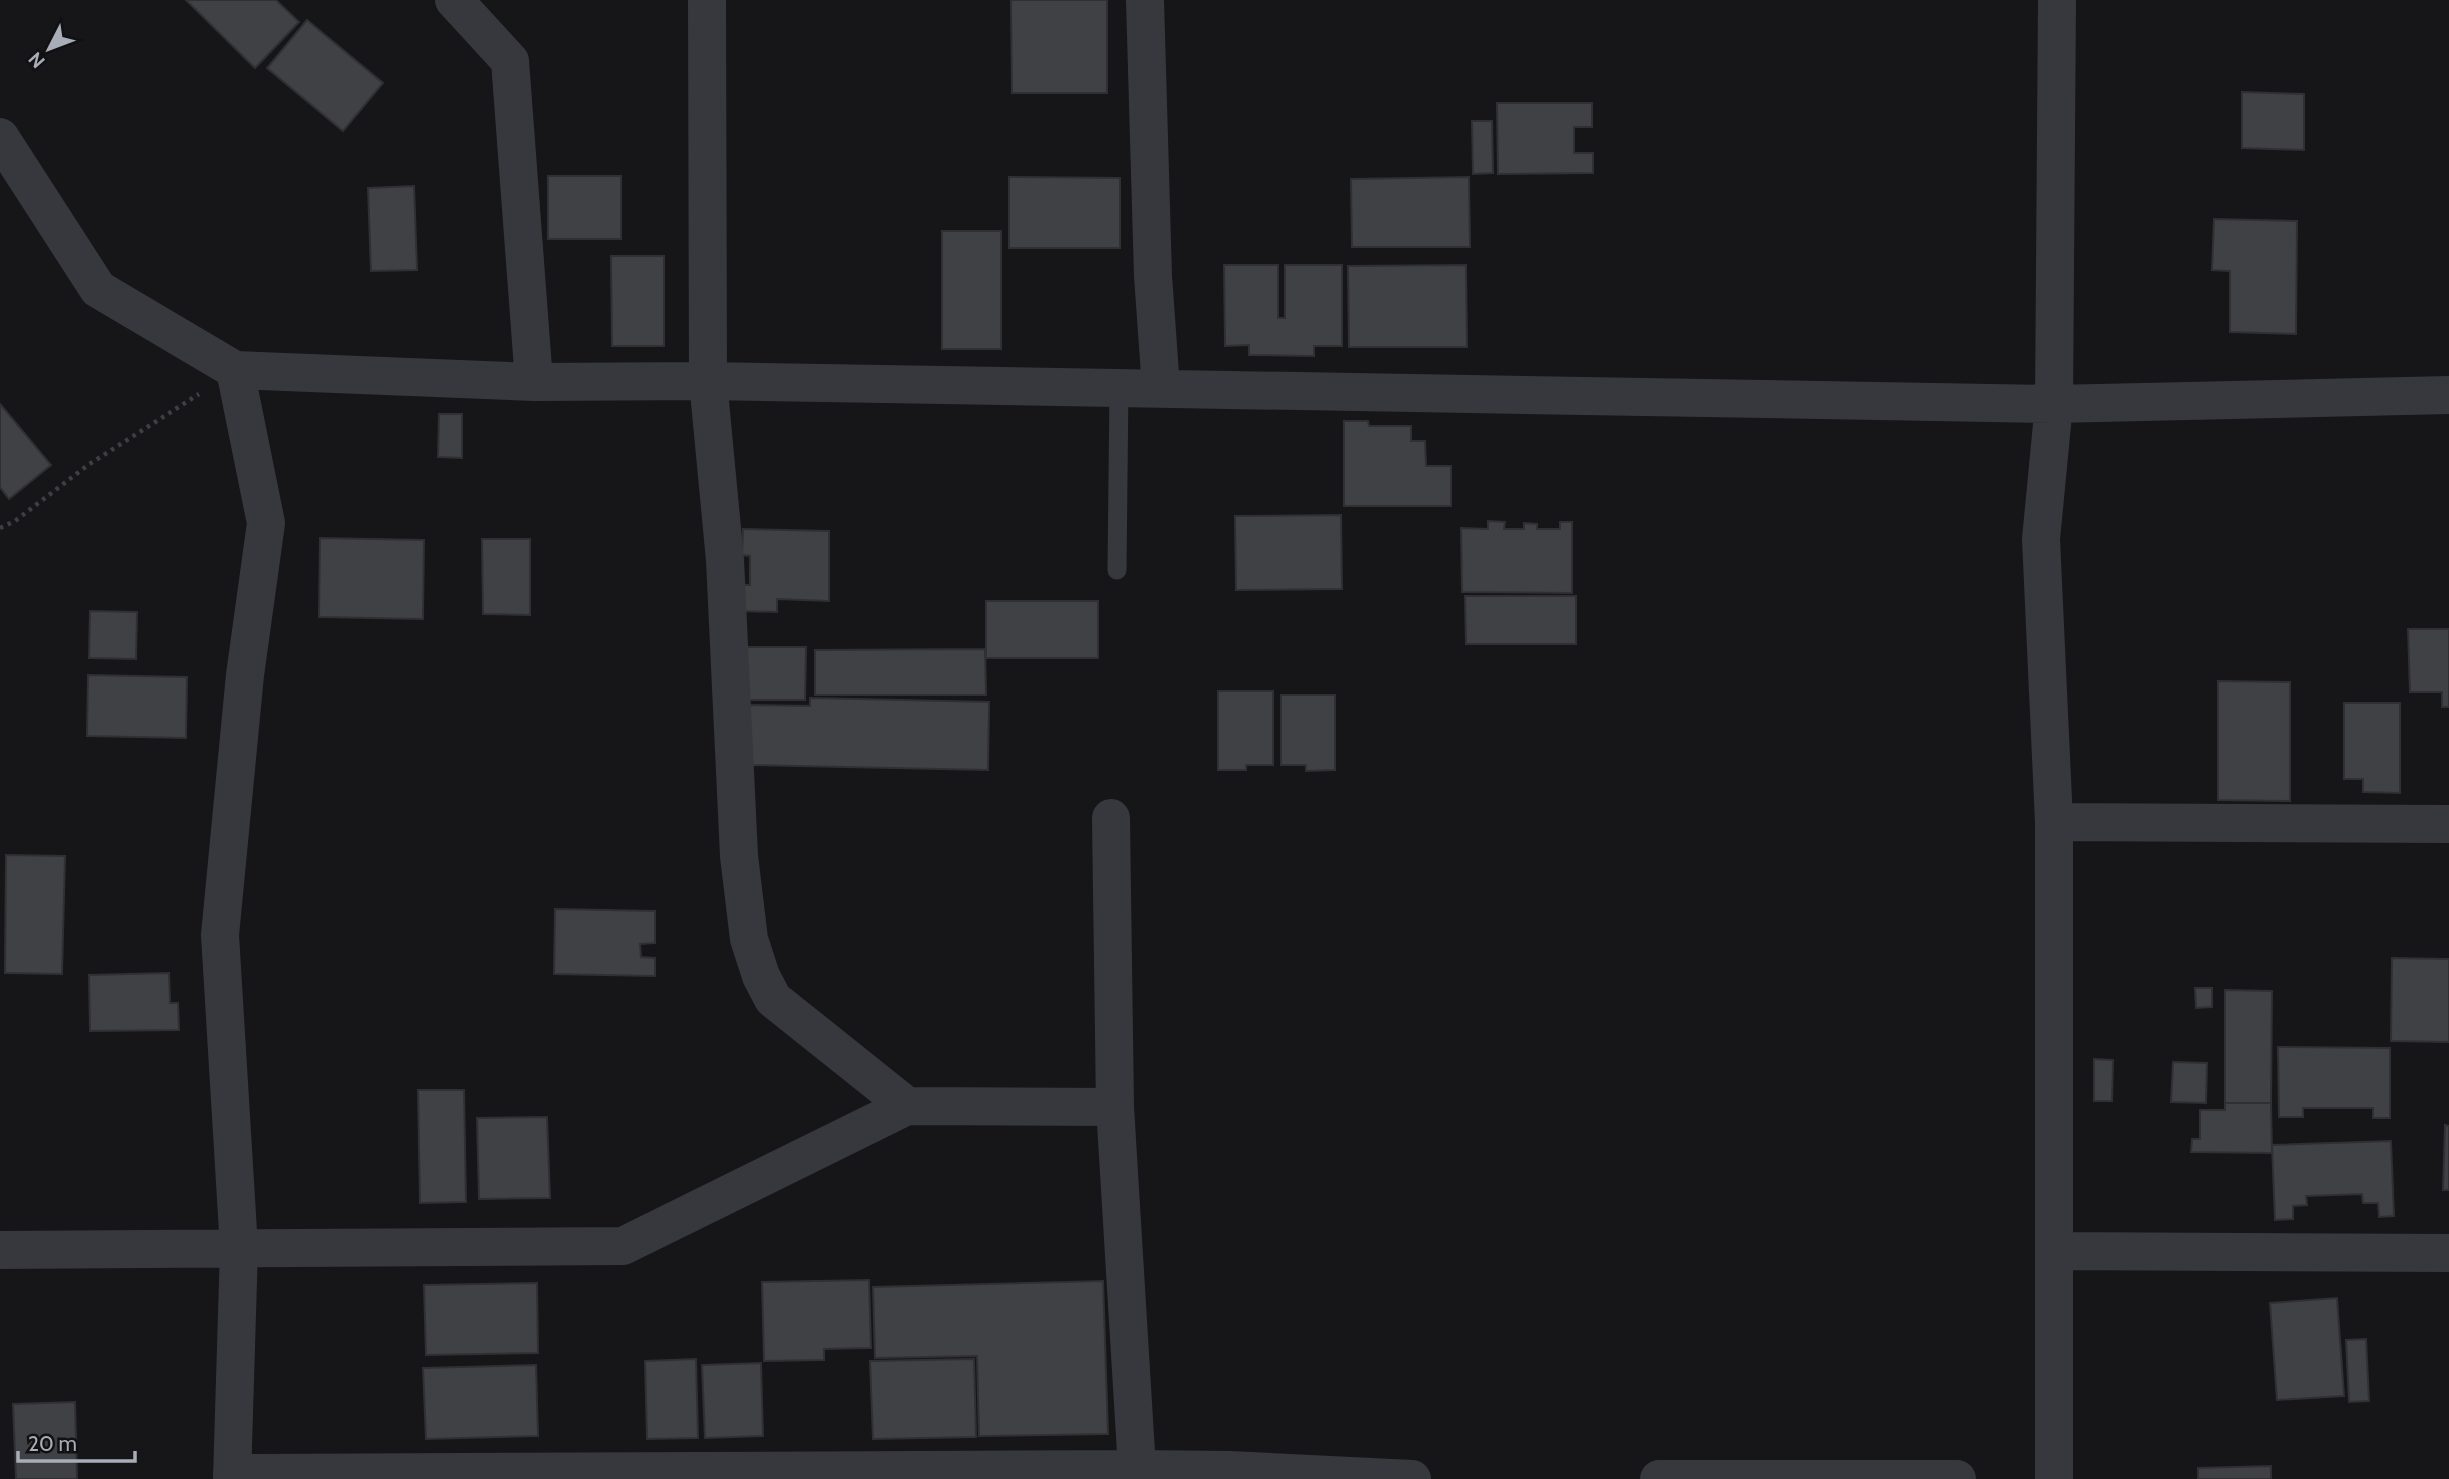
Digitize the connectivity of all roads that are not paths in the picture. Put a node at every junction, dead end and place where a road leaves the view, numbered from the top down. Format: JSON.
{"nodes":[{"id":1,"x":454,"y":0,"type":"edge"},
{"id":2,"x":707,"y":0,"type":"edge"},
{"id":3,"x":1145,"y":0,"type":"edge"},
{"id":4,"x":2057,"y":0,"type":"edge"},
{"id":5,"x":0,"y":137,"type":"edge"},
{"id":6,"x":235,"y":370,"type":"junction"},
{"id":7,"x":708,"y":381,"type":"junction"},
{"id":8,"x":534,"y":382,"type":"junction"},
{"id":9,"x":1119,"y":388,"type":"junction"},
{"id":10,"x":1161,"y":388,"type":"junction"},
{"id":11,"x":2449,"y":395,"type":"edge"},
{"id":12,"x":2054,"y":404,"type":"junction"},
{"id":13,"x":1116,"y":570,"type":"dead end"},
{"id":14,"x":1111,"y":818,"type":"dead end"},
{"id":15,"x":2054,"y":822,"type":"junction"},
{"id":16,"x":2449,"y":824,"type":"edge"},
{"id":17,"x":907,"y":1106,"type":"junction"},
{"id":18,"x":1115,"y":1107,"type":"junction"},
{"id":19,"x":239,"y":1248,"type":"junction"},
{"id":20,"x":0,"y":1250,"type":"edge"},
{"id":21,"x":2055,"y":1251,"type":"junction"},
{"id":22,"x":2449,"y":1254,"type":"edge"},
{"id":23,"x":1139,"y":1474,"type":"edge"},
{"id":24,"x":232,"y":1476,"type":"edge"},
{"id":25,"x":1412,"y":1479,"type":"edge"},
{"id":26,"x":1659,"y":1479,"type":"edge"},
{"id":27,"x":1957,"y":1479,"type":"edge"},
{"id":28,"x":2054,"y":1479,"type":"edge"}],
"edges":[{"from":1,"to":8,"type":"street"},
{"from":2,"to":7,"type":"street"},
{"from":3,"to":10,"type":"street"},
{"from":4,"to":12,"type":"street"},
{"from":5,"to":6,"type":"street"},
{"from":6,"to":8,"type":"street"},
{"from":6,"to":19,"type":"street"},
{"from":7,"to":8,"type":"street"},
{"from":7,"to":9,"type":"street"},
{"from":7,"to":17,"type":"street"},
{"from":9,"to":10,"type":"street"},
{"from":9,"to":13,"type":"lane"},
{"from":10,"to":12,"type":"street"},
{"from":11,"to":12,"type":"street"},
{"from":12,"to":15,"type":"street"},
{"from":14,"to":18,"type":"street"},
{"from":15,"to":16,"type":"street"},
{"from":15,"to":21,"type":"street"},
{"from":17,"to":18,"type":"street"},
{"from":17,"to":19,"type":"street"},
{"from":18,"to":23,"type":"street"},
{"from":19,"to":20,"type":"street"},
{"from":19,"to":24,"type":"street"},
{"from":21,"to":22,"type":"street"},
{"from":21,"to":28,"type":"street"},
{"from":23,"to":24,"type":"street"},
{"from":23,"to":25,"type":"street"},
{"from":26,"to":27,"type":"street"}]}
